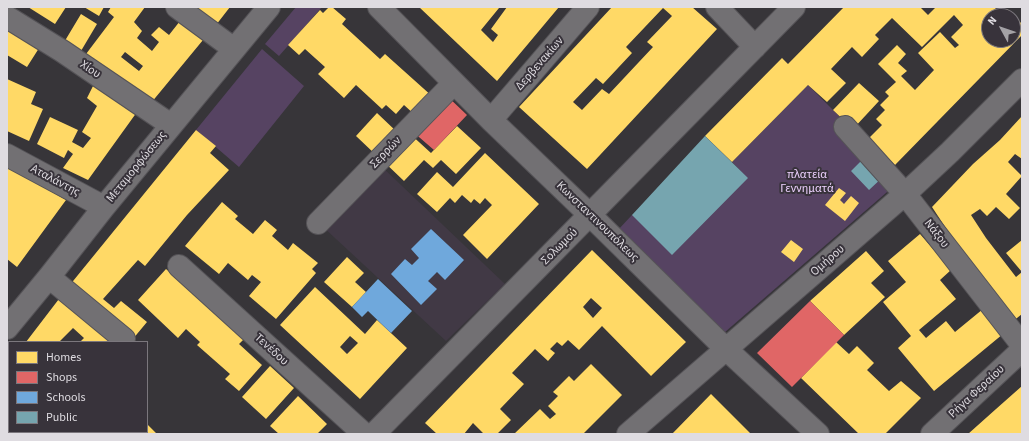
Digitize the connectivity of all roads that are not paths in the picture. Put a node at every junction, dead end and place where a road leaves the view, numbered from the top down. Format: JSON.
{"nodes":[{"id":1,"x":177,"y":7,"type":"edge"},
{"id":2,"x":269,"y":7,"type":"edge"},
{"id":3,"x":379,"y":7,"type":"edge"},
{"id":4,"x":588,"y":7,"type":"edge"},
{"id":5,"x":717,"y":7,"type":"edge"},
{"id":6,"x":794,"y":7,"type":"edge"},
{"id":7,"x":7,"y":17,"type":"edge"},
{"id":8,"x":755,"y":47,"type":"junction"},
{"id":9,"x":234,"y":49,"type":"junction"},
{"id":10,"x":1022,"y":80,"type":"edge"},
{"id":11,"x":454,"y":83,"type":"junction"},
{"id":12,"x":491,"y":120,"type":"junction"},
{"id":13,"x":171,"y":125,"type":"junction"},
{"id":14,"x":844,"y":127,"type":"dead end"},
{"id":15,"x":7,"y":155,"type":"edge"},
{"id":16,"x":905,"y":194,"type":"junction"},
{"id":17,"x":104,"y":207,"type":"junction"},
{"id":18,"x":591,"y":216,"type":"junction"},
{"id":19,"x":318,"y":223,"type":"dead end"},
{"id":20,"x":178,"y":266,"type":"dead end"},
{"id":21,"x":49,"y":277,"type":"junction"},
{"id":22,"x":7,"y":328,"type":"edge"},
{"id":23,"x":124,"y":339,"type":"dead end"},
{"id":24,"x":726,"y":349,"type":"junction"},
{"id":25,"x":1021,"y":352,"type":"edge"},
{"id":26,"x":364,"y":434,"type":"edge"},
{"id":27,"x":374,"y":434,"type":"edge"},
{"id":28,"x":628,"y":434,"type":"edge"},
{"id":29,"x":818,"y":434,"type":"edge"},
{"id":30,"x":932,"y":434,"type":"edge"}],
"edges":[{"from":1,"to":9,"type":"street"},
{"from":2,"to":9,"type":"street","name":"Μεταμορφώσεως"},
{"from":3,"to":11,"type":"street","name":"Κωνσταντινουπόλεως"},
{"from":4,"to":12,"type":"street","name":"Δερβενακίων"},
{"from":5,"to":8,"type":"street"},
{"from":6,"to":8,"type":"street","name":"Σολωμού"},
{"from":7,"to":13,"type":"street","name":"Χίου"},
{"from":8,"to":18,"type":"street","name":"Σολωμού"},
{"from":9,"to":13,"type":"street","name":"Μεταμορφώσεως"},
{"from":10,"to":16,"type":"street","name":"Ομήρου"},
{"from":11,"to":12,"type":"street","name":"Κωνσταντινουπόλεως"},
{"from":11,"to":19,"type":"street","name":"Σερρών"},
{"from":12,"to":18,"type":"street","name":"Κωνσταντινουπόλεως"},
{"from":13,"to":17,"type":"street","name":"Μεταμορφώσεως"},
{"from":14,"to":16,"type":"street","name":"Νάξου"},
{"from":15,"to":17,"type":"street","name":"Αταλάντης"},
{"from":16,"to":24,"type":"street","name":"Ομήρου"},
{"from":16,"to":25,"type":"street","name":"Νάξου"},
{"from":17,"to":21,"type":"street","name":"Μεταμορφώσεως"},
{"from":18,"to":24,"type":"street","name":"Κωνσταντινουπόλεως"},
{"from":18,"to":27,"type":"street","name":"Σολωμού"},
{"from":20,"to":26,"type":"street","name":"Τενέδου"},
{"from":21,"to":22,"type":"street","name":"Μεταμορφώσεως"},
{"from":21,"to":23,"type":"street"},
{"from":24,"to":28,"type":"street","name":"Ομήρου"},
{"from":24,"to":29,"type":"street","name":"Κωνσταντινουπόλεως"},
{"from":25,"to":30,"type":"street","name":"Ρήγα Φεραίου"}]}
